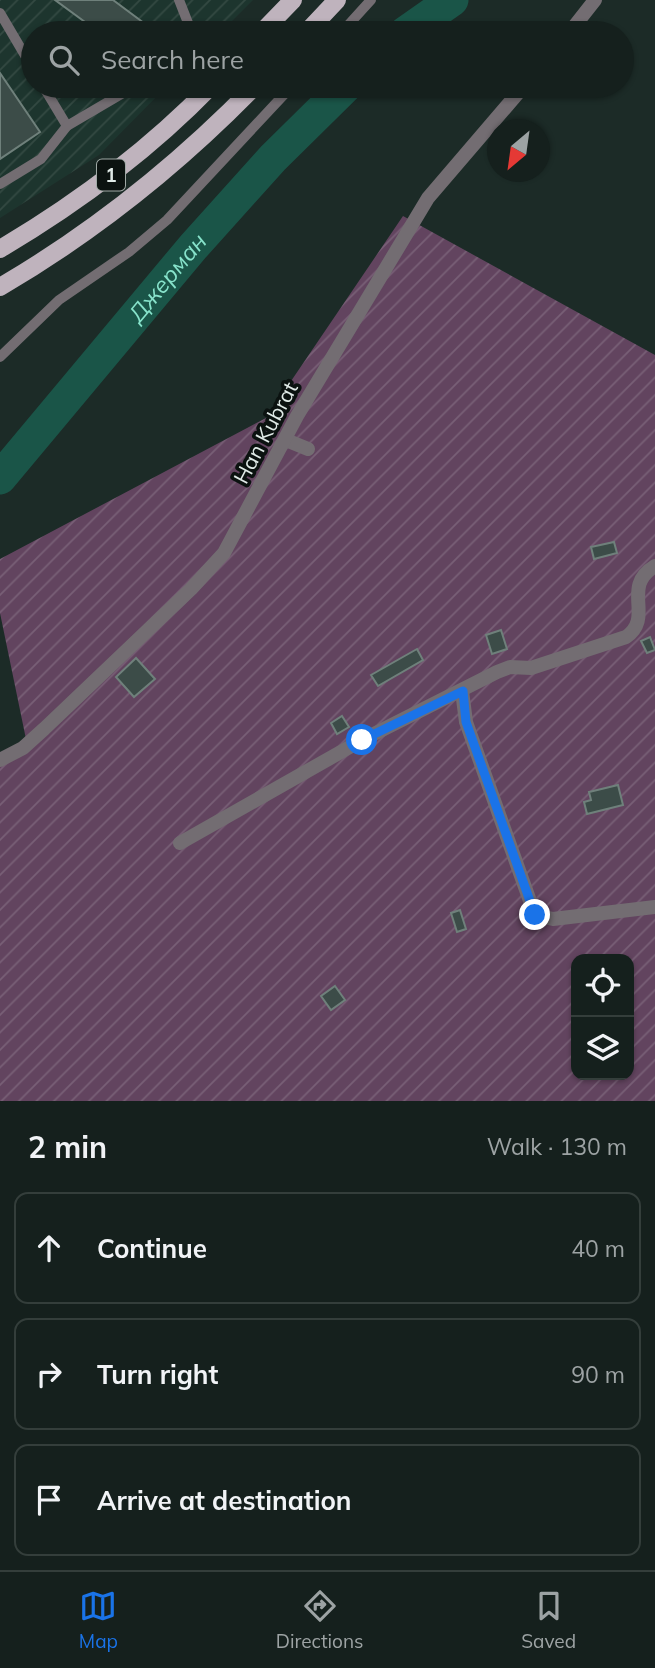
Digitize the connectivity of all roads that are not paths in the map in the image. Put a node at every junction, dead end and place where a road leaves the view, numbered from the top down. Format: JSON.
{"nodes":[{"id":1,"x":179,"y":0,"type":"edge"},
{"id":2,"x":293,"y":0,"type":"edge"},
{"id":3,"x":337,"y":0,"type":"edge"},
{"id":4,"x":371,"y":0,"type":"edge"},
{"id":5,"x":595,"y":0,"type":"edge"},
{"id":6,"x":0,"y":13,"type":"edge"},
{"id":7,"x":187,"y":21,"type":"edge"},
{"id":8,"x":273,"y":21,"type":"edge"},
{"id":9,"x":317,"y":21,"type":"edge"},
{"id":10,"x":352,"y":21,"type":"edge"},
{"id":11,"x":578,"y":21,"type":"edge"},
{"id":12,"x":21,"y":49,"type":"edge"},
{"id":13,"x":50,"y":98,"type":"edge"},
{"id":14,"x":115,"y":98,"type":"edge"},
{"id":15,"x":200,"y":98,"type":"edge"},
{"id":16,"x":243,"y":98,"type":"edge"},
{"id":17,"x":281,"y":98,"type":"edge"},
{"id":18,"x":514,"y":98,"type":"edge"},
{"id":19,"x":67,"y":126,"type":"junction"},
{"id":20,"x":0,"y":184,"type":"edge"},
{"id":21,"x":0,"y":249,"type":"edge"},
{"id":22,"x":0,"y":287,"type":"edge"},
{"id":23,"x":0,"y":357,"type":"edge"},
{"id":24,"x":286,"y":440,"type":"junction"},
{"id":25,"x":308,"y":449,"type":"dead end"},
{"id":26,"x":655,"y":566,"type":"edge"},
{"id":27,"x":463,"y":691,"type":"junction"},
{"id":28,"x":0,"y":760,"type":"edge"},
{"id":29,"x":180,"y":844,"type":"dead end"},
{"id":30,"x":655,"y":907,"type":"edge"}],
"edges":[{"from":1,"to":7,"type":"lane"},
{"from":2,"to":8,"type":"main road"},
{"from":3,"to":9,"type":"main road"},
{"from":4,"to":10,"type":"lane"},
{"from":5,"to":11,"type":"street"},
{"from":6,"to":12,"type":"lane"},
{"from":13,"to":19,"type":"lane"},
{"from":14,"to":19,"type":"lane"},
{"from":15,"to":21,"type":"main road","number":"1"},
{"from":16,"to":22,"type":"main road","number":"1"},
{"from":17,"to":23,"type":"lane"},
{"from":18,"to":24,"type":"street","name":"Han Kubrat"},
{"from":19,"to":20,"type":"lane"},
{"from":24,"to":25,"type":"street"},
{"from":24,"to":28,"type":"street","name":"Han Kubrat"},
{"from":26,"to":27,"type":"street"},
{"from":27,"to":29,"type":"street"},
{"from":27,"to":30,"type":"street"}]}
